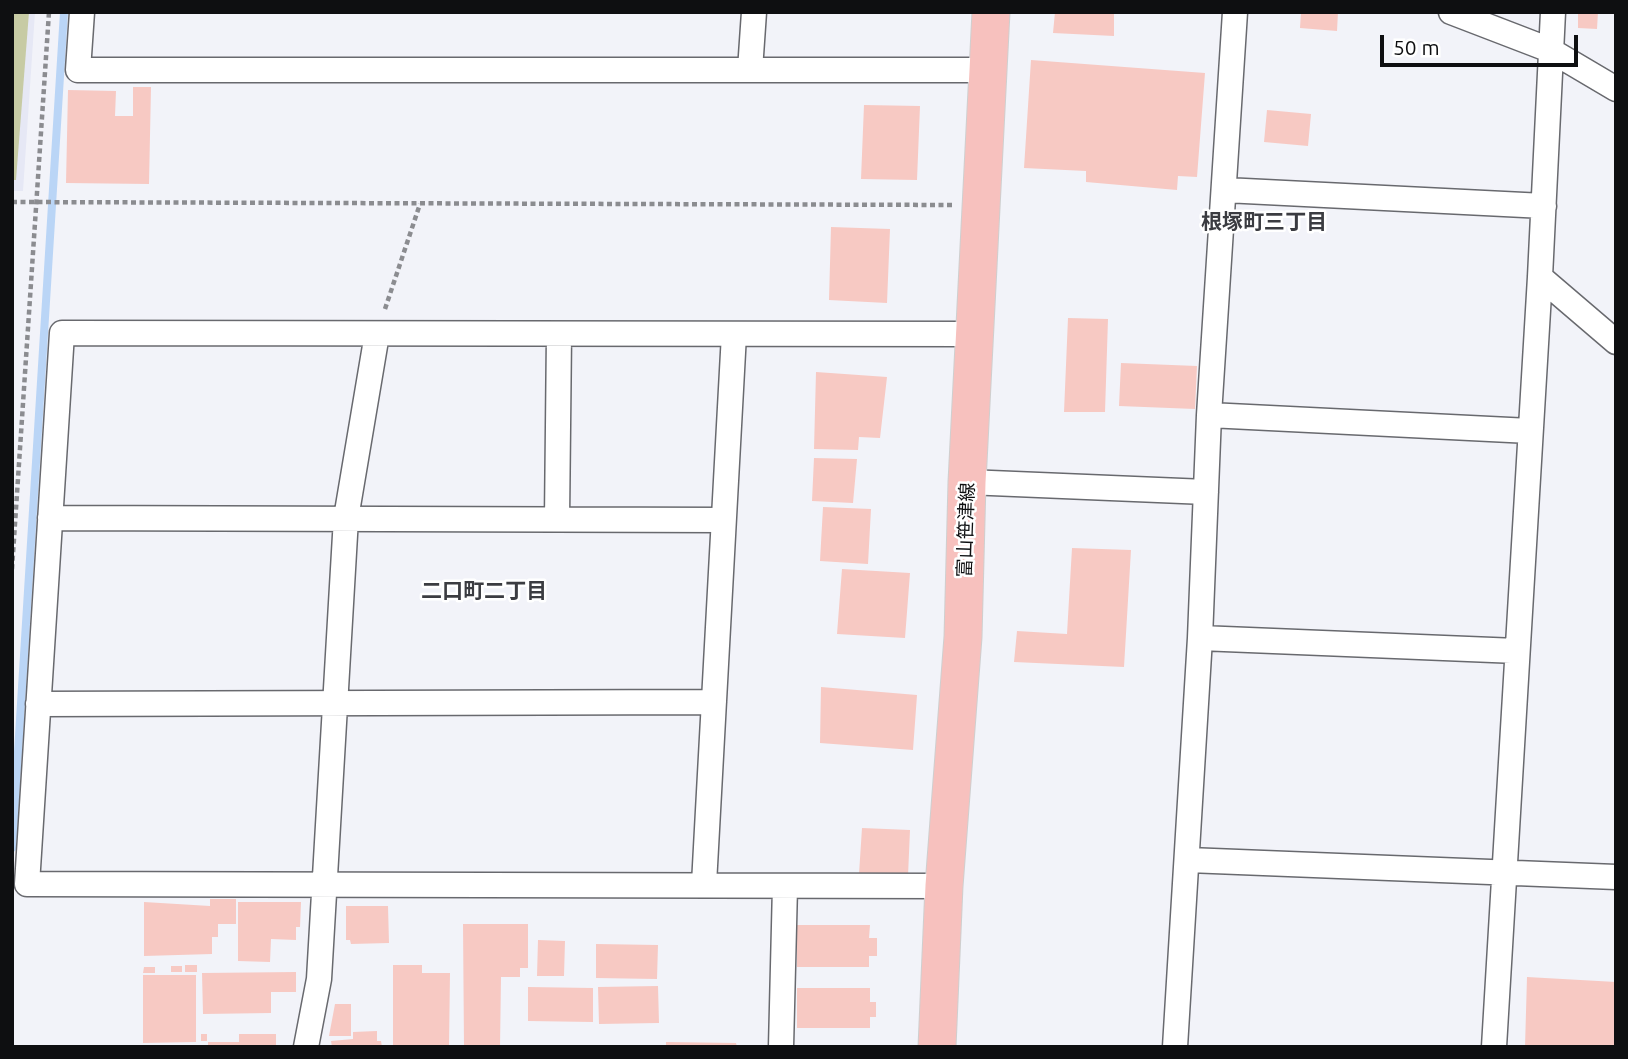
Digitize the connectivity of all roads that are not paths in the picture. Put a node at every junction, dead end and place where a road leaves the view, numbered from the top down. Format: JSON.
{"nodes":[{"id":1,"x":82,"y":12,"type":"edge"},
{"id":2,"x":754,"y":12,"type":"edge"},
{"id":3,"x":991,"y":12,"type":"edge"},
{"id":4,"x":1236,"y":12,"type":"edge"},
{"id":5,"x":1451,"y":12,"type":"edge"},
{"id":6,"x":1553,"y":12,"type":"edge"},
{"id":7,"x":1550,"y":50,"type":"junction"},
{"id":8,"x":750,"y":70,"type":"junction"},
{"id":9,"x":987,"y":70,"type":"junction"},
{"id":10,"x":1616,"y":89,"type":"edge"},
{"id":11,"x":1225,"y":190,"type":"junction"},
{"id":12,"x":1544,"y":206,"type":"junction"},
{"id":13,"x":1540,"y":277,"type":"junction"},
{"id":14,"x":377,"y":334,"type":"junction"},
{"id":15,"x":559,"y":334,"type":"junction"},
{"id":16,"x":734,"y":334,"type":"junction"},
{"id":17,"x":976,"y":334,"type":"junction"},
{"id":18,"x":1616,"y":342,"type":"edge"},
{"id":19,"x":1209,"y":415,"type":"junction"},
{"id":20,"x":1530,"y":430,"type":"junction"},
{"id":21,"x":967,"y":482,"type":"junction"},
{"id":22,"x":1206,"y":492,"type":"junction"},
{"id":23,"x":50,"y":519,"type":"junction"},
{"id":24,"x":346,"y":519,"type":"junction"},
{"id":25,"x":557,"y":519,"type":"junction"},
{"id":26,"x":723,"y":520,"type":"junction"},
{"id":27,"x":1200,"y":638,"type":"junction"},
{"id":28,"x":1517,"y":651,"type":"junction"},
{"id":29,"x":714,"y":702,"type":"junction"},
{"id":30,"x":335,"y":703,"type":"junction"},
{"id":31,"x":38,"y":704,"type":"junction"},
{"id":32,"x":1188,"y":860,"type":"junction"},
{"id":33,"x":1504,"y":873,"type":"junction"},
{"id":34,"x":1616,"y":877,"type":"edge"},
{"id":35,"x":704,"y":884,"type":"junction"},
{"id":36,"x":326,"y":886,"type":"junction"},
{"id":37,"x":785,"y":886,"type":"junction"},
{"id":38,"x":944,"y":886,"type":"junction"},
{"id":39,"x":306,"y":1047,"type":"edge"},
{"id":40,"x":781,"y":1047,"type":"edge"},
{"id":41,"x":937,"y":1047,"type":"edge"},
{"id":42,"x":1175,"y":1047,"type":"edge"},
{"id":43,"x":1494,"y":1047,"type":"edge"}],
"edges":[{"from":1,"to":8,"type":"street"},
{"from":2,"to":8,"type":"street"},
{"from":3,"to":9,"type":"main road","name":"富山笹津線"},
{"from":4,"to":11,"type":"street"},
{"from":5,"to":7,"type":"street"},
{"from":6,"to":7,"type":"street"},
{"from":7,"to":10,"type":"street"},
{"from":7,"to":12,"type":"street"},
{"from":8,"to":9,"type":"street"},
{"from":9,"to":17,"type":"main road","name":"富山笹津線"},
{"from":11,"to":12,"type":"street"},
{"from":11,"to":19,"type":"street"},
{"from":12,"to":13,"type":"street"},
{"from":13,"to":18,"type":"street"},
{"from":13,"to":20,"type":"street"},
{"from":14,"to":15,"type":"street"},
{"from":14,"to":23,"type":"street"},
{"from":14,"to":24,"type":"street"},
{"from":15,"to":16,"type":"street"},
{"from":15,"to":25,"type":"street"},
{"from":16,"to":17,"type":"street"},
{"from":16,"to":26,"type":"street"},
{"from":17,"to":21,"type":"main road","name":"富山笹津線"},
{"from":19,"to":20,"type":"street"},
{"from":19,"to":22,"type":"street"},
{"from":20,"to":28,"type":"street"},
{"from":21,"to":22,"type":"street"},
{"from":21,"to":38,"type":"main road","name":"富山笹津線"},
{"from":22,"to":27,"type":"street"},
{"from":23,"to":24,"type":"street"},
{"from":23,"to":31,"type":"street"},
{"from":24,"to":25,"type":"street"},
{"from":24,"to":30,"type":"street"},
{"from":25,"to":26,"type":"street"},
{"from":26,"to":29,"type":"street"},
{"from":27,"to":28,"type":"street"},
{"from":27,"to":32,"type":"street"},
{"from":28,"to":33,"type":"street"},
{"from":29,"to":30,"type":"street"},
{"from":29,"to":35,"type":"street"},
{"from":30,"to":31,"type":"street"},
{"from":30,"to":36,"type":"street"},
{"from":31,"to":36,"type":"street"},
{"from":32,"to":33,"type":"street"},
{"from":32,"to":42,"type":"street"},
{"from":33,"to":34,"type":"street"},
{"from":33,"to":43,"type":"street"},
{"from":35,"to":36,"type":"street"},
{"from":35,"to":37,"type":"street"},
{"from":36,"to":39,"type":"street"},
{"from":37,"to":38,"type":"street"},
{"from":37,"to":40,"type":"street"},
{"from":38,"to":41,"type":"main road","name":"富山笹津線"}]}
